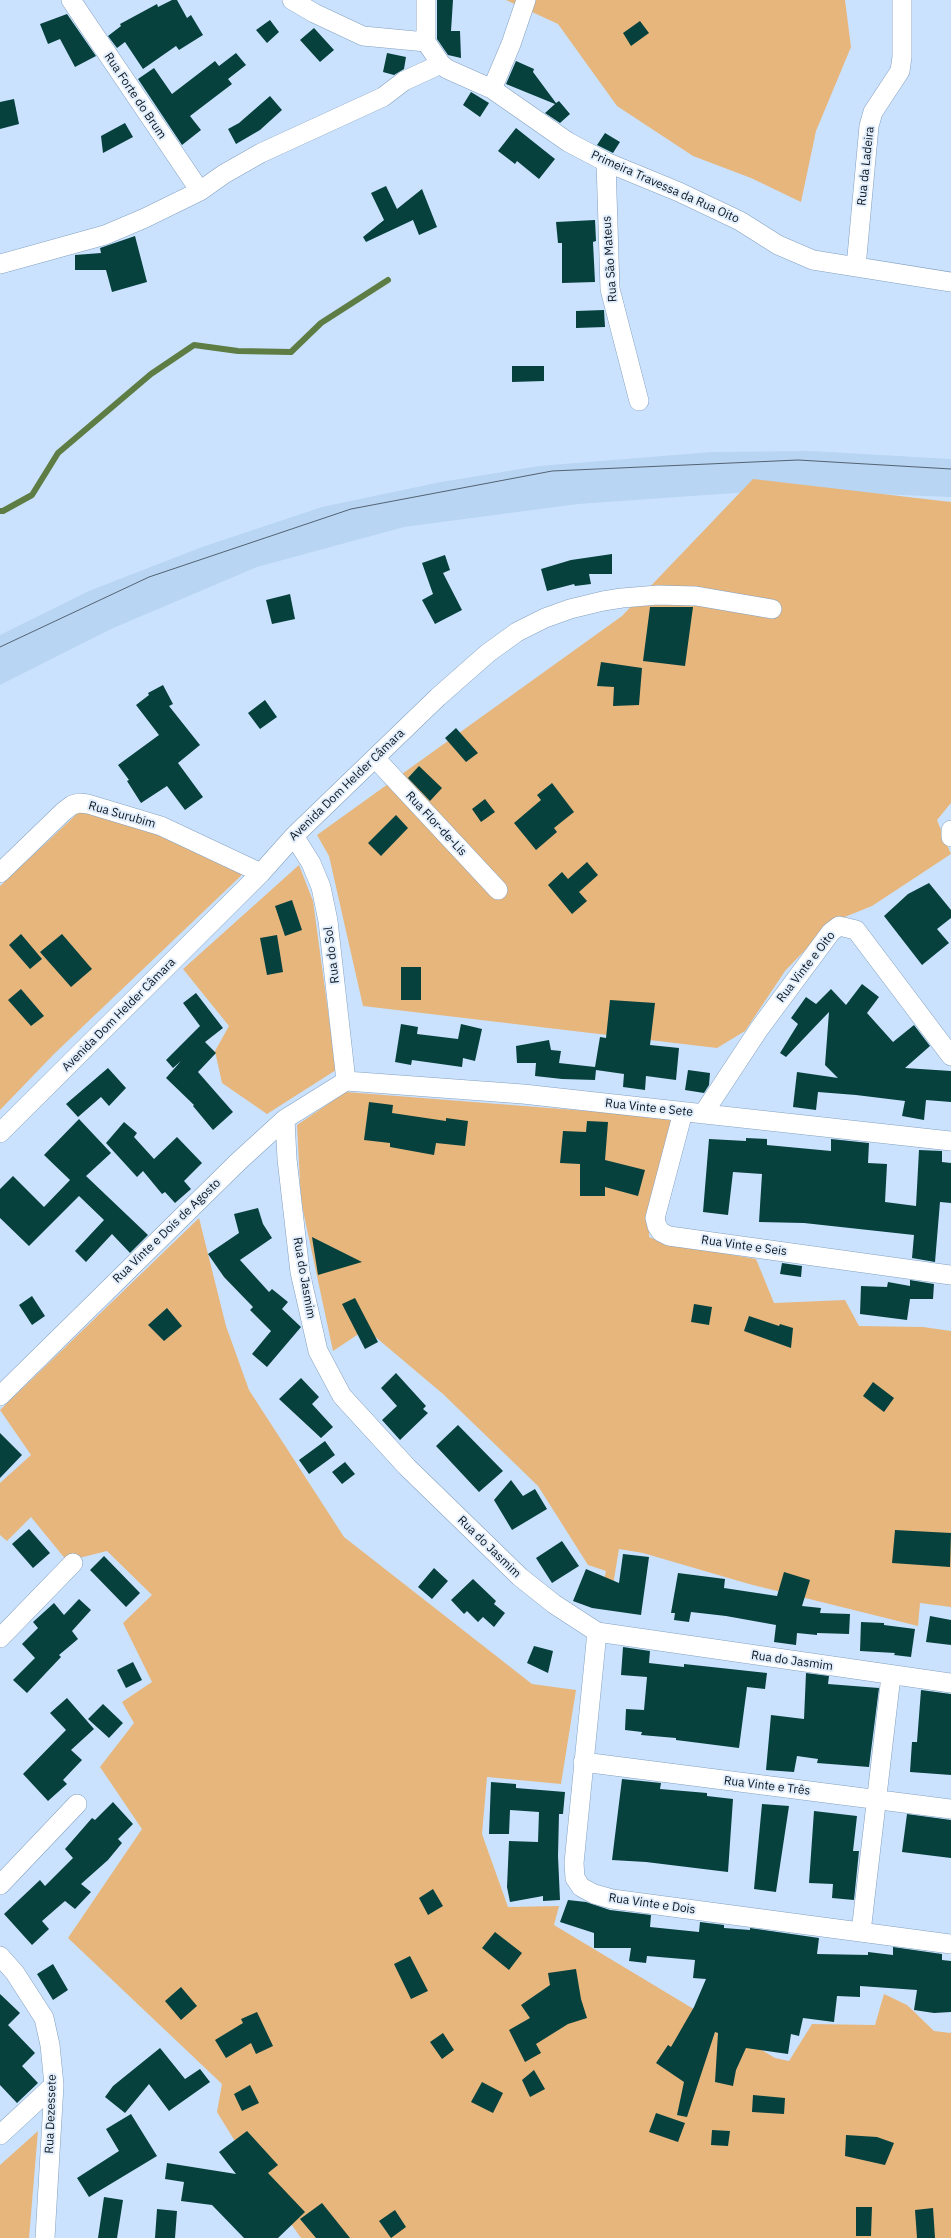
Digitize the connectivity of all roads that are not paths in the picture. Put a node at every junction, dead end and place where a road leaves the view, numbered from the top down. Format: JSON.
{"nodes":[{"id":1,"x":71,"y":0,"type":"edge"},
{"id":2,"x":292,"y":0,"type":"edge"},
{"id":3,"x":426,"y":0,"type":"edge"},
{"id":4,"x":526,"y":0,"type":"edge"},
{"id":5,"x":902,"y":0,"type":"edge"},
{"id":6,"x":426,"y":42,"type":"junction"},
{"id":7,"x":441,"y":64,"type":"junction"},
{"id":8,"x":492,"y":89,"type":"junction"},
{"id":9,"x":606,"y":162,"type":"junction"},
{"id":10,"x":200,"y":191,"type":"junction"},
{"id":11,"x":0,"y":264,"type":"edge"},
{"id":12,"x":856,"y":267,"type":"junction"},
{"id":13,"x":951,"y":282,"type":"edge"},
{"id":14,"x":639,"y":401,"type":"dead end"},
{"id":15,"x":772,"y":609,"type":"dead end"},
{"id":16,"x":375,"y":758,"type":"junction"},
{"id":17,"x":951,"y":830,"type":"edge"},
{"id":18,"x":294,"y":836,"type":"junction"},
{"id":19,"x":951,"y":837,"type":"edge"},
{"id":20,"x":261,"y":872,"type":"junction"},
{"id":21,"x":0,"y":873,"type":"edge"},
{"id":22,"x":498,"y":890,"type":"dead end"},
{"id":23,"x":951,"y":1056,"type":"edge"},
{"id":24,"x":346,"y":1081,"type":"junction"},
{"id":25,"x":683,"y":1112,"type":"junction"},
{"id":26,"x":703,"y":1114,"type":"junction"},
{"id":27,"x":285,"y":1119,"type":"junction"},
{"id":28,"x":0,"y":1133,"type":"edge"},
{"id":29,"x":951,"y":1141,"type":"edge"},
{"id":30,"x":951,"y":1275,"type":"edge"},
{"id":31,"x":0,"y":1396,"type":"edge"},
{"id":32,"x":73,"y":1563,"type":"dead end"},
{"id":33,"x":597,"y":1632,"type":"junction"},
{"id":34,"x":0,"y":1638,"type":"edge"},
{"id":35,"x":891,"y":1676,"type":"junction"},
{"id":36,"x":951,"y":1683,"type":"edge"},
{"id":37,"x":583,"y":1762,"type":"junction"},
{"id":38,"x":877,"y":1800,"type":"junction"},
{"id":39,"x":77,"y":1804,"type":"dead end"},
{"id":40,"x":951,"y":1810,"type":"edge"},
{"id":41,"x":0,"y":1885,"type":"edge"},
{"id":42,"x":861,"y":1932,"type":"junction"},
{"id":43,"x":951,"y":1944,"type":"edge"},
{"id":44,"x":0,"y":1956,"type":"edge"},
{"id":45,"x":54,"y":2085,"type":"junction"},
{"id":46,"x":0,"y":2135,"type":"edge"},
{"id":47,"x":45,"y":2238,"type":"edge"}],
"edges":[{"from":1,"to":10,"type":"street","name":"Rua Forte do Brum"},
{"from":2,"to":6,"type":"street"},
{"from":3,"to":6,"type":"street"},
{"from":4,"to":8,"type":"street"},
{"from":5,"to":12,"type":"street","name":"Rua da Ladeira"},
{"from":6,"to":7,"type":"street"},
{"from":7,"to":8,"type":"street","name":"Primeira Travessa da Rua Oito"},
{"from":7,"to":10,"type":"street"},
{"from":8,"to":9,"type":"street","name":"Primeira Travessa da Rua Oito"},
{"from":9,"to":12,"type":"street","name":"Primeira Travessa da Rua Oito"},
{"from":9,"to":14,"type":"street","name":"Rua São Mateus"},
{"from":10,"to":11,"type":"street"},
{"from":12,"to":13,"type":"street","name":"Primeira Travessa da Rua Oito"},
{"from":15,"to":16,"type":"street","name":"Avenida Dom Helder Câmara"},
{"from":16,"to":18,"type":"street","name":"Avenida Dom Helder Câmara"},
{"from":16,"to":22,"type":"street","name":"Rua Flor-de-Lis"},
{"from":17,"to":19,"type":"street"},
{"from":18,"to":20,"type":"street","name":"Avenida Dom Helder Câmara"},
{"from":18,"to":24,"type":"street","name":"Rua do Sol"},
{"from":20,"to":21,"type":"street","name":"Rua Surubim"},
{"from":20,"to":28,"type":"street","name":"Avenida Dom Helder Câmara"},
{"from":23,"to":26,"type":"street","name":"Rua Vinte e Oito"},
{"from":24,"to":25,"type":"street","name":"Rua Vinte e Sete"},
{"from":24,"to":27,"type":"street","name":"Rua Vinte e Dois de Agosto"},
{"from":25,"to":26,"type":"street","name":"Rua Vinte e Sete"},
{"from":25,"to":30,"type":"street","name":"Rua Vinte e Seis"},
{"from":26,"to":29,"type":"street","name":"Rua Vinte e Sete"},
{"from":27,"to":31,"type":"street","name":"Rua Vinte e Dois de Agosto"},
{"from":27,"to":33,"type":"street","name":"Rua do Jasmim"},
{"from":32,"to":34,"type":"street"},
{"from":33,"to":35,"type":"street","name":"Rua do Jasmim"},
{"from":33,"to":37,"type":"street","name":"Rua Vinte e Dois"},
{"from":35,"to":36,"type":"street","name":"Rua do Jasmim"},
{"from":35,"to":38,"type":"street"},
{"from":37,"to":38,"type":"street","name":"Rua Vinte e Três"},
{"from":37,"to":42,"type":"street","name":"Rua Vinte e Dois"},
{"from":38,"to":40,"type":"street","name":"Rua Vinte e Três"},
{"from":38,"to":42,"type":"street"},
{"from":39,"to":41,"type":"street"},
{"from":42,"to":43,"type":"street","name":"Rua Vinte e Dois"},
{"from":44,"to":45,"type":"street","name":"Rua Dezessete"},
{"from":45,"to":46,"type":"street"},
{"from":45,"to":47,"type":"street","name":"Rua Dezessete"}]}
